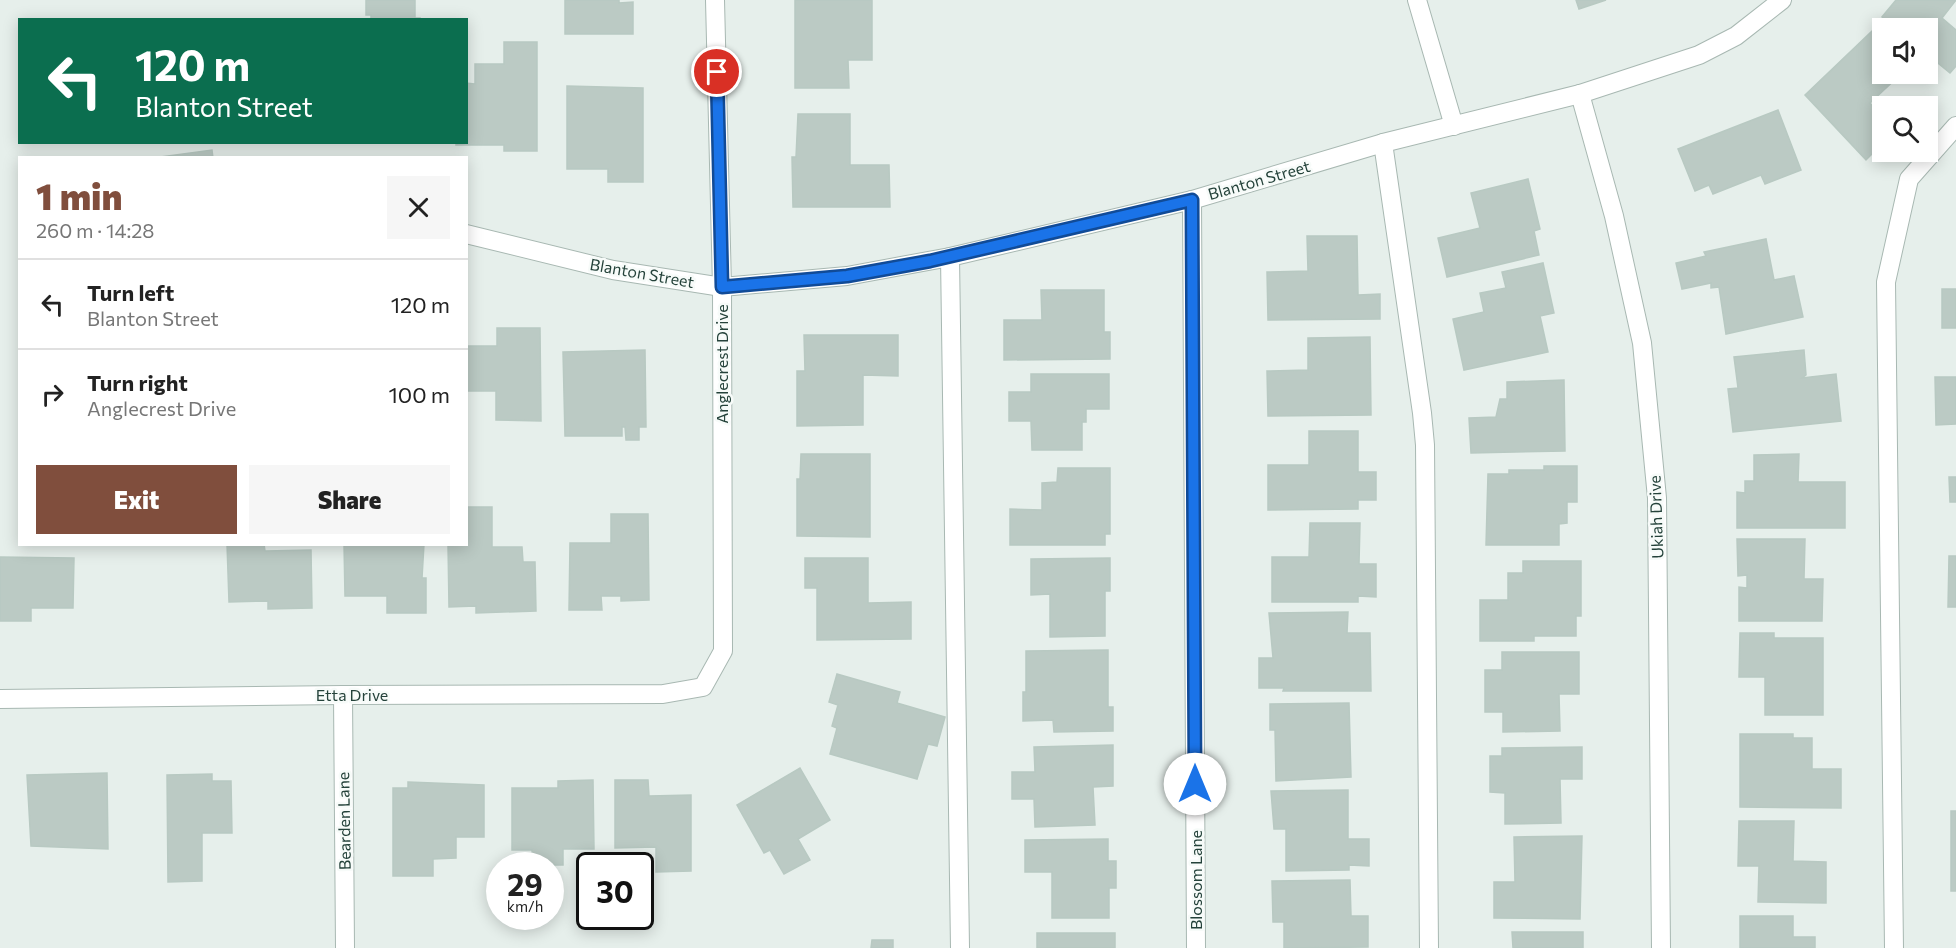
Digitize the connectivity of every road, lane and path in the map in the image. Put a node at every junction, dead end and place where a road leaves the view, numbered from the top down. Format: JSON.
{"nodes":[{"id":1,"x":716,"y":0,"type":"edge"},
{"id":2,"x":1417,"y":0,"type":"edge"},
{"id":3,"x":1782,"y":0,"type":"edge"},
{"id":4,"x":1580,"y":94,"type":"junction"},
{"id":5,"x":1454,"y":126,"type":"junction"},
{"id":6,"x":1956,"y":126,"type":"edge"},
{"id":7,"x":1383,"y":143,"type":"junction"},
{"id":8,"x":1192,"y":200,"type":"junction"},
{"id":9,"x":468,"y":234,"type":"edge"},
{"id":10,"x":950,"y":257,"type":"junction"},
{"id":11,"x":722,"y":287,"type":"junction"},
{"id":12,"x":703,"y":687,"type":"joint"},
{"id":13,"x":343,"y":695,"type":"junction"},
{"id":14,"x":0,"y":699,"type":"edge"},
{"id":15,"x":345,"y":948,"type":"edge"},
{"id":16,"x":960,"y":948,"type":"edge"},
{"id":17,"x":1196,"y":948,"type":"edge"},
{"id":18,"x":1429,"y":948,"type":"edge"},
{"id":19,"x":1661,"y":948,"type":"edge"},
{"id":20,"x":1894,"y":948,"type":"edge"}],
"edges":[{"from":1,"to":11,"type":"street","name":"Anglecrest Drive"},
{"from":2,"to":5,"type":"street"},
{"from":3,"to":4,"type":"street","name":"Blanton Street"},
{"from":4,"to":5,"type":"street","name":"Blanton Street"},
{"from":4,"to":19,"type":"street","name":"Ukiah Drive"},
{"from":5,"to":7,"type":"street","name":"Blanton Street"},
{"from":6,"to":20,"type":"street"},
{"from":7,"to":8,"type":"street","name":"Blanton Street"},
{"from":7,"to":18,"type":"street"},
{"from":8,"to":10,"type":"street","name":"Blanton Street"},
{"from":8,"to":17,"type":"street","name":"Blossom Lane"},
{"from":9,"to":11,"type":"street","name":"Blanton Street"},
{"from":10,"to":11,"type":"street","name":"Blanton Street"},
{"from":10,"to":16,"type":"street"},
{"from":11,"to":12,"type":"street","name":"Anglecrest Drive"},
{"from":12,"to":13,"type":"street","name":"Etta Drive"},
{"from":13,"to":14,"type":"street","name":"Etta Drive"},
{"from":13,"to":15,"type":"street","name":"Bearden Lane"}]}
